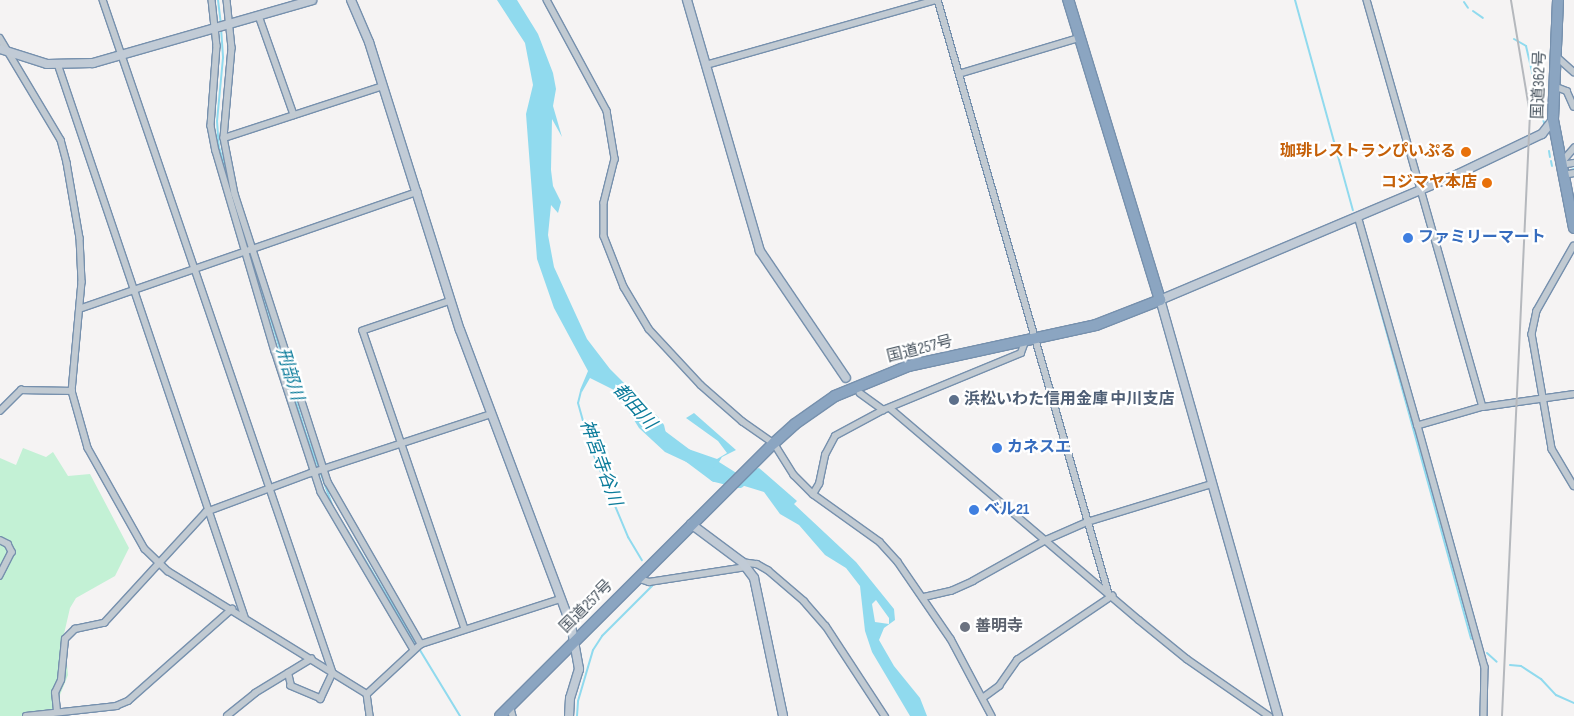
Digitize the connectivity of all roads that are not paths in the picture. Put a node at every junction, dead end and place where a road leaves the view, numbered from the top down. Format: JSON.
{"nodes":[{"id":1,"x":104,"y":0,"type":"edge"},
{"id":2,"x":212,"y":0,"type":"edge"},
{"id":3,"x":227,"y":0,"type":"edge"},
{"id":4,"x":312,"y":0,"type":"edge"},
{"id":5,"x":351,"y":0,"type":"edge"},
{"id":6,"x":547,"y":0,"type":"edge"},
{"id":7,"x":687,"y":0,"type":"edge"},
{"id":8,"x":937,"y":0,"type":"edge"},
{"id":9,"x":1068,"y":0,"type":"edge"},
{"id":10,"x":1367,"y":0,"type":"edge"},
{"id":11,"x":1558,"y":0,"type":"edge"},
{"id":12,"x":259,"y":16,"type":"junction"},
{"id":13,"x":229,"y":25,"type":"junction"},
{"id":14,"x":216,"y":28,"type":"junction"},
{"id":15,"x":0,"y":38,"type":"edge"},
{"id":16,"x":1079,"y":38,"type":"junction"},
{"id":17,"x":0,"y":49,"type":"edge"},
{"id":18,"x":10,"y":52,"type":"junction"},
{"id":19,"x":122,"y":54,"type":"junction"},
{"id":20,"x":1556,"y":56,"type":"junction"},
{"id":21,"x":58,"y":64,"type":"junction"},
{"id":22,"x":706,"y":65,"type":"junction"},
{"id":23,"x":1574,"y":72,"type":"edge"},
{"id":24,"x":959,"y":74,"type":"junction"},
{"id":25,"x":383,"y":86,"type":"junction"},
{"id":26,"x":1554,"y":86,"type":"junction"},
{"id":27,"x":1574,"y":107,"type":"edge"},
{"id":28,"x":294,"y":115,"type":"junction"},
{"id":29,"x":1553,"y":120,"type":"junction"},
{"id":30,"x":224,"y":138,"type":"junction"},
{"id":31,"x":1574,"y":148,"type":"edge"},
{"id":32,"x":1574,"y":163,"type":"edge"},
{"id":33,"x":1562,"y":167,"type":"junction"},
{"id":34,"x":1574,"y":173,"type":"edge"},
{"id":35,"x":1421,"y":191,"type":"junction"},
{"id":36,"x":417,"y":192,"type":"junction"},
{"id":37,"x":1358,"y":216,"type":"junction"},
{"id":38,"x":1574,"y":228,"type":"edge"},
{"id":39,"x":1574,"y":246,"type":"edge"},
{"id":40,"x":250,"y":248,"type":"junction"},
{"id":41,"x":196,"y":269,"type":"junction"},
{"id":42,"x":135,"y":289,"type":"junction"},
{"id":43,"x":1160,"y":300,"type":"junction"},
{"id":44,"x":451,"y":301,"type":"junction"},
{"id":45,"x":82,"y":308,"type":"junction"},
{"id":46,"x":1036,"y":340,"type":"junction"},
{"id":47,"x":1025,"y":342,"type":"junction"},
{"id":48,"x":846,"y":378,"type":"dead end"},
{"id":49,"x":72,"y":391,"type":"junction"},
{"id":50,"x":860,"y":393,"type":"dead end"},
{"id":51,"x":1574,"y":394,"type":"edge"},
{"id":52,"x":1542,"y":397,"type":"junction"},
{"id":53,"x":1483,"y":408,"type":"junction"},
{"id":54,"x":886,"y":409,"type":"junction"},
{"id":55,"x":0,"y":410,"type":"edge"},
{"id":56,"x":492,"y":414,"type":"junction"},
{"id":57,"x":1418,"y":426,"type":"junction"},
{"id":58,"x":402,"y":444,"type":"junction"},
{"id":59,"x":772,"y":444,"type":"junction"},
{"id":60,"x":319,"y":471,"type":"junction"},
{"id":61,"x":1212,"y":484,"type":"junction"},
{"id":62,"x":1574,"y":486,"type":"edge"},
{"id":63,"x":271,"y":489,"type":"junction"},
{"id":64,"x":813,"y":494,"type":"junction"},
{"id":65,"x":211,"y":510,"type":"junction"},
{"id":66,"x":1088,"y":522,"type":"junction"},
{"id":67,"x":691,"y":524,"type":"junction"},
{"id":68,"x":0,"y":540,"type":"edge"},
{"id":69,"x":1046,"y":540,"type":"junction"},
{"id":70,"x":158,"y":561,"type":"junction"},
{"id":71,"x":744,"y":564,"type":"junction"},
{"id":72,"x":0,"y":576,"type":"edge"},
{"id":73,"x":637,"y":578,"type":"junction"},
{"id":74,"x":1110,"y":595,"type":"junction"},
{"id":75,"x":924,"y":597,"type":"junction"},
{"id":76,"x":560,"y":599,"type":"junction"},
{"id":77,"x":232,"y":609,"type":"junction"},
{"id":78,"x":245,"y":617,"type":"junction"},
{"id":79,"x":465,"y":629,"type":"junction"},
{"id":80,"x":575,"y":640,"type":"junction"},
{"id":81,"x":418,"y":647,"type":"junction"},
{"id":82,"x":311,"y":659,"type":"junction"},
{"id":83,"x":288,"y":673,"type":"junction"},
{"id":84,"x":333,"y":673,"type":"junction"},
{"id":85,"x":367,"y":694,"type":"junction"},
{"id":86,"x":984,"y":697,"type":"junction"},
{"id":87,"x":510,"y":705,"type":"junction"},
{"id":88,"x":57,"y":711,"type":"junction"},
{"id":89,"x":26,"y":716,"type":"edge"},
{"id":90,"x":227,"y":716,"type":"edge"},
{"id":91,"x":370,"y":716,"type":"edge"},
{"id":92,"x":500,"y":716,"type":"edge"},
{"id":93,"x":513,"y":716,"type":"edge"},
{"id":94,"x":569,"y":716,"type":"edge"},
{"id":95,"x":783,"y":716,"type":"edge"},
{"id":96,"x":885,"y":716,"type":"edge"},
{"id":97,"x":992,"y":716,"type":"edge"},
{"id":98,"x":1269,"y":716,"type":"edge"},
{"id":99,"x":1278,"y":716,"type":"edge"},
{"id":100,"x":1484,"y":716,"type":"edge"}],
"edges":[{"from":1,"to":19,"type":"street"},
{"from":2,"to":14,"type":"street"},
{"from":3,"to":13,"type":"street"},
{"from":4,"to":12,"type":"street"},
{"from":5,"to":25,"type":"street"},
{"from":6,"to":59,"type":"street"},
{"from":7,"to":22,"type":"street"},
{"from":8,"to":22,"type":"street"},
{"from":8,"to":24,"type":"street"},
{"from":9,"to":16,"type":"highway"},
{"from":10,"to":35,"type":"street"},
{"from":11,"to":20,"type":"highway","name":"国道362号"},
{"from":12,"to":13,"type":"street"},
{"from":12,"to":28,"type":"street"},
{"from":13,"to":14,"type":"street"},
{"from":13,"to":30,"type":"street"},
{"from":14,"to":19,"type":"street"},
{"from":14,"to":40,"type":"street"},
{"from":15,"to":18,"type":"street"},
{"from":16,"to":24,"type":"street"},
{"from":16,"to":43,"type":"highway"},
{"from":17,"to":18,"type":"street"},
{"from":18,"to":21,"type":"street"},
{"from":18,"to":45,"type":"street"},
{"from":19,"to":21,"type":"street"},
{"from":19,"to":41,"type":"street"},
{"from":20,"to":23,"type":"street"},
{"from":20,"to":26,"type":"highway","name":"国道362号"},
{"from":21,"to":42,"type":"street"},
{"from":22,"to":48,"type":"street"},
{"from":24,"to":46,"type":"street"},
{"from":25,"to":28,"type":"street"},
{"from":25,"to":36,"type":"street"},
{"from":26,"to":27,"type":"street"},
{"from":26,"to":29,"type":"highway","name":"国道362号"},
{"from":28,"to":30,"type":"street"},
{"from":29,"to":33,"type":"highway","name":"国道362号"},
{"from":29,"to":35,"type":"street"},
{"from":30,"to":40,"type":"street"},
{"from":31,"to":33,"type":"street"},
{"from":32,"to":33,"type":"street"},
{"from":33,"to":34,"type":"street"},
{"from":33,"to":38,"type":"highway","name":"国道362号"},
{"from":35,"to":37,"type":"street"},
{"from":35,"to":53,"type":"street"},
{"from":36,"to":40,"type":"street"},
{"from":36,"to":44,"type":"street"},
{"from":37,"to":43,"type":"street"},
{"from":37,"to":57,"type":"street"},
{"from":39,"to":52,"type":"street"},
{"from":40,"to":41,"type":"street"},
{"from":40,"to":60,"type":"street"},
{"from":40,"to":60,"type":"street"},
{"from":41,"to":42,"type":"street"},
{"from":41,"to":63,"type":"street"},
{"from":42,"to":45,"type":"street"},
{"from":42,"to":65,"type":"street"},
{"from":43,"to":46,"type":"highway","name":"国道257号"},
{"from":43,"to":61,"type":"street"},
{"from":44,"to":56,"type":"street"},
{"from":44,"to":58,"type":"street"},
{"from":45,"to":49,"type":"street"},
{"from":46,"to":47,"type":"highway","name":"国道257号"},
{"from":46,"to":66,"type":"street"},
{"from":47,"to":54,"type":"street"},
{"from":47,"to":59,"type":"highway","name":"国道257号"},
{"from":49,"to":55,"type":"street"},
{"from":49,"to":70,"type":"street"},
{"from":50,"to":54,"type":"street"},
{"from":51,"to":52,"type":"street"},
{"from":52,"to":53,"type":"street"},
{"from":52,"to":62,"type":"street"},
{"from":53,"to":57,"type":"street"},
{"from":54,"to":64,"type":"street"},
{"from":54,"to":69,"type":"street"},
{"from":56,"to":58,"type":"street"},
{"from":56,"to":76,"type":"street"},
{"from":57,"to":100,"type":"street"},
{"from":58,"to":60,"type":"street"},
{"from":58,"to":79,"type":"street"},
{"from":59,"to":64,"type":"street"},
{"from":59,"to":67,"type":"highway","name":"国道257号"},
{"from":60,"to":63,"type":"street"},
{"from":60,"to":81,"type":"street"},
{"from":60,"to":81,"type":"street"},
{"from":61,"to":66,"type":"street"},
{"from":61,"to":99,"type":"street"},
{"from":63,"to":65,"type":"street"},
{"from":63,"to":84,"type":"street"},
{"from":64,"to":75,"type":"street"},
{"from":65,"to":70,"type":"street"},
{"from":65,"to":78,"type":"street"},
{"from":66,"to":69,"type":"street"},
{"from":66,"to":74,"type":"street"},
{"from":67,"to":71,"type":"street"},
{"from":67,"to":73,"type":"highway","name":"国道257号"},
{"from":68,"to":72,"type":"street"},
{"from":69,"to":74,"type":"street"},
{"from":69,"to":75,"type":"street"},
{"from":70,"to":77,"type":"street"},
{"from":70,"to":88,"type":"street"},
{"from":71,"to":73,"type":"street"},
{"from":71,"to":95,"type":"street"},
{"from":71,"to":96,"type":"street"},
{"from":73,"to":80,"type":"highway","name":"国道257号"},
{"from":74,"to":86,"type":"street"},
{"from":74,"to":98,"type":"street"},
{"from":75,"to":86,"type":"street"},
{"from":76,"to":79,"type":"street"},
{"from":76,"to":80,"type":"street"},
{"from":77,"to":78,"type":"street"},
{"from":77,"to":88,"type":"street"},
{"from":78,"to":82,"type":"street"},
{"from":79,"to":81,"type":"street"},
{"from":80,"to":87,"type":"highway","name":"国道257号"},
{"from":80,"to":94,"type":"street"},
{"from":81,"to":85,"type":"street"},
{"from":82,"to":83,"type":"street"},
{"from":82,"to":84,"type":"street"},
{"from":83,"to":84,"type":"street"},
{"from":83,"to":90,"type":"street"},
{"from":84,"to":85,"type":"street"},
{"from":85,"to":91,"type":"street"},
{"from":86,"to":97,"type":"street"},
{"from":87,"to":92,"type":"highway","name":"国道257号"},
{"from":87,"to":93,"type":"street"},
{"from":88,"to":89,"type":"street"}]}
